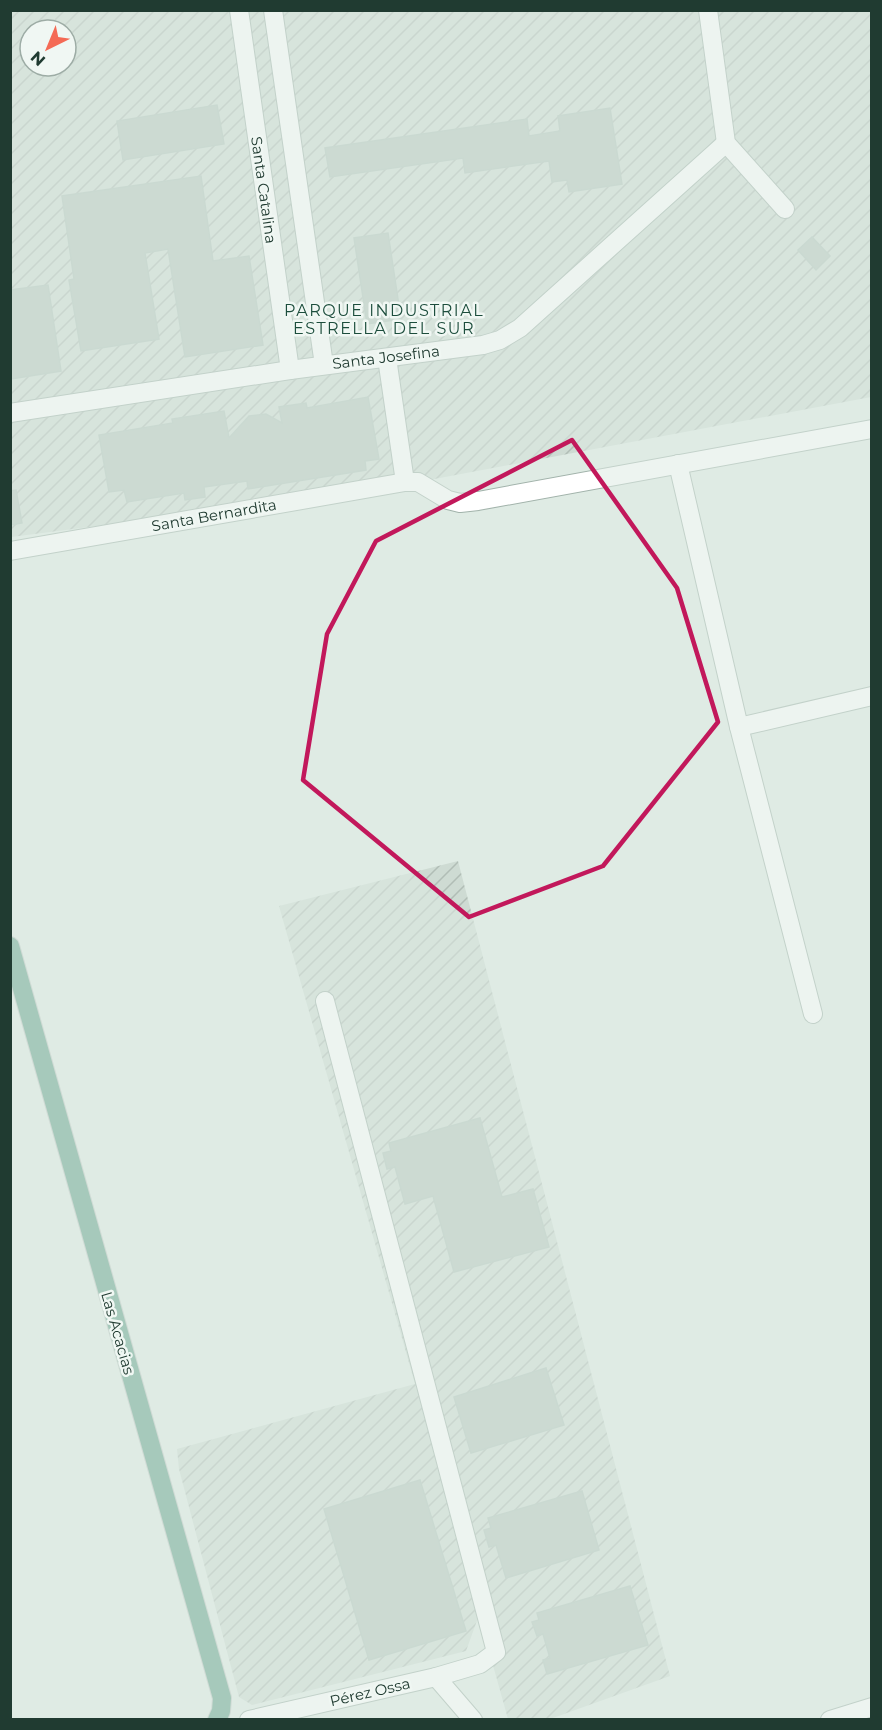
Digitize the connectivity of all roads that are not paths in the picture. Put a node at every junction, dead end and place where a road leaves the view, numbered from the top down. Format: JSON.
{"nodes":[{"id":1,"x":239,"y":10,"type":"edge"},
{"id":2,"x":273,"y":10,"type":"edge"},
{"id":3,"x":708,"y":10,"type":"edge"},
{"id":4,"x":726,"y":143,"type":"junction"},
{"id":5,"x":785,"y":209,"type":"dead end"},
{"id":6,"x":387,"y":358,"type":"junction"},
{"id":7,"x":324,"y":365,"type":"junction"},
{"id":8,"x":290,"y":370,"type":"junction"},
{"id":9,"x":10,"y":413,"type":"edge"},
{"id":10,"x":872,"y":429,"type":"edge"},
{"id":11,"x":678,"y":464,"type":"junction"},
{"id":12,"x":412,"y":482,"type":"junction"},
{"id":13,"x":10,"y":551,"type":"edge"},
{"id":14,"x":872,"y":696,"type":"edge"},
{"id":15,"x":739,"y":727,"type":"junction"},
{"id":16,"x":10,"y":946,"type":"edge"},
{"id":17,"x":325,"y":1001,"type":"dead end"},
{"id":18,"x":813,"y":1014,"type":"dead end"},
{"id":19,"x":436,"y":1677,"type":"junction"},
{"id":20,"x":872,"y":1707,"type":"edge"},
{"id":21,"x":217,"y":1719,"type":"edge"},
{"id":22,"x":249,"y":1719,"type":"edge"},
{"id":23,"x":473,"y":1719,"type":"edge"},
{"id":24,"x":830,"y":1719,"type":"edge"}],
"edges":[{"from":1,"to":8,"type":"street","name":"Santa Catalina"},
{"from":2,"to":7,"type":"street"},
{"from":3,"to":4,"type":"street"},
{"from":4,"to":5,"type":"street"},
{"from":4,"to":6,"type":"street","name":"Santa Josefina"},
{"from":6,"to":7,"type":"street","name":"Santa Josefina"},
{"from":6,"to":12,"type":"street"},
{"from":7,"to":8,"type":"street","name":"Santa Josefina"},
{"from":8,"to":9,"type":"street","name":"Santa Josefina"},
{"from":10,"to":11,"type":"street"},
{"from":11,"to":12,"type":"street"},
{"from":11,"to":15,"type":"street"},
{"from":12,"to":13,"type":"street","name":"Santa Bernardita"},
{"from":14,"to":15,"type":"street"},
{"from":15,"to":18,"type":"street"},
{"from":16,"to":21,"type":"main road","name":"Las Acacias"},
{"from":17,"to":19,"type":"street","name":"Pérez Ossa"},
{"from":19,"to":22,"type":"street","name":"Pérez Ossa"},
{"from":19,"to":23,"type":"street"},
{"from":20,"to":24,"type":"street"}]}
